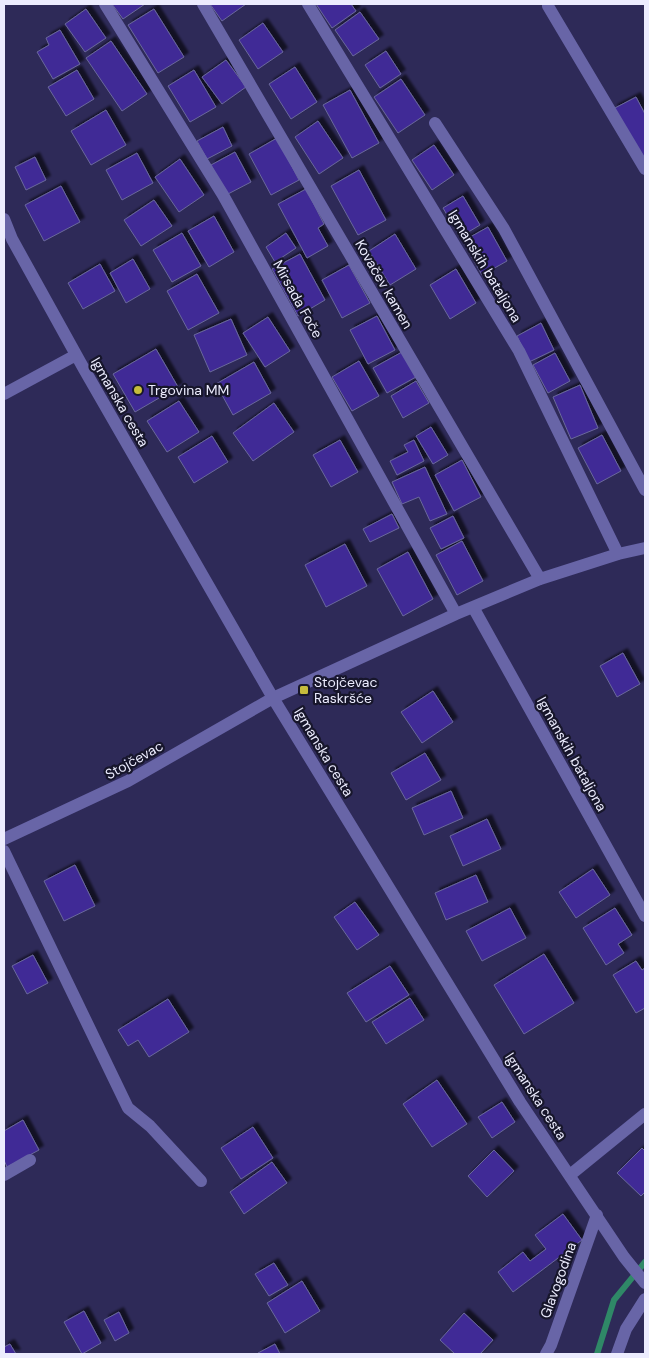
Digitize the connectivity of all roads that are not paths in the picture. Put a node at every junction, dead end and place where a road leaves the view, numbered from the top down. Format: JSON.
{"nodes":[{"id":1,"x":105,"y":4,"type":"edge"},
{"id":2,"x":203,"y":4,"type":"edge"},
{"id":3,"x":308,"y":4,"type":"edge"},
{"id":4,"x":548,"y":6,"type":"dead end"},
{"id":5,"x":435,"y":123,"type":"dead end"},
{"id":6,"x":645,"y":169,"type":"edge"},
{"id":7,"x":4,"y":220,"type":"edge"},
{"id":8,"x":76,"y":355,"type":"junction"},
{"id":9,"x":4,"y":394,"type":"edge"},
{"id":10,"x":645,"y":490,"type":"edge"},
{"id":11,"x":645,"y":548,"type":"edge"},
{"id":12,"x":618,"y":554,"type":"junction"},
{"id":13,"x":540,"y":579,"type":"junction"},
{"id":14,"x":473,"y":607,"type":"junction"},
{"id":15,"x":456,"y":614,"type":"junction"},
{"id":16,"x":274,"y":698,"type":"junction"},
{"id":17,"x":4,"y":839,"type":"edge"},
{"id":18,"x":4,"y":851,"type":"edge"},
{"id":19,"x":645,"y":916,"type":"edge"},
{"id":20,"x":645,"y":1114,"type":"edge"},
{"id":21,"x":30,"y":1160,"type":"dead end"},
{"id":22,"x":4,"y":1175,"type":"edge"},
{"id":23,"x":570,"y":1175,"type":"junction"},
{"id":24,"x":201,"y":1181,"type":"dead end"},
{"id":25,"x":597,"y":1215,"type":"junction"},
{"id":26,"x":644,"y":1283,"type":"edge"},
{"id":27,"x":645,"y":1299,"type":"edge"},
{"id":28,"x":546,"y":1354,"type":"edge"},
{"id":29,"x":617,"y":1354,"type":"edge"}],
"edges":[{"from":1,"to":15,"type":"street","name":"Mirsada Foče"},
{"from":2,"to":13,"type":"street","name":"Kovačev kamen"},
{"from":3,"to":12,"type":"street","name":"Igmanskih bataljona"},
{"from":4,"to":6,"type":"street"},
{"from":5,"to":10,"type":"street"},
{"from":7,"to":8,"type":"street","name":"Igmanska cesta"},
{"from":8,"to":9,"type":"street"},
{"from":8,"to":16,"type":"street","name":"Igmanska cesta"},
{"from":11,"to":12,"type":"street"},
{"from":12,"to":13,"type":"street"},
{"from":13,"to":14,"type":"street"},
{"from":14,"to":15,"type":"street"},
{"from":14,"to":19,"type":"street","name":"Igmanskih bataljona"},
{"from":15,"to":16,"type":"street"},
{"from":16,"to":17,"type":"street","name":"Stojčevac"},
{"from":16,"to":23,"type":"street","name":"Igmanska cesta"},
{"from":18,"to":24,"type":"street"},
{"from":20,"to":23,"type":"street"},
{"from":21,"to":22,"type":"street"},
{"from":23,"to":25,"type":"street","name":"Igmanska cesta"},
{"from":25,"to":26,"type":"street","name":"Igmanska cesta"},
{"from":25,"to":28,"type":"street","name":"Glavogodina"},
{"from":27,"to":29,"type":"street"}]}
